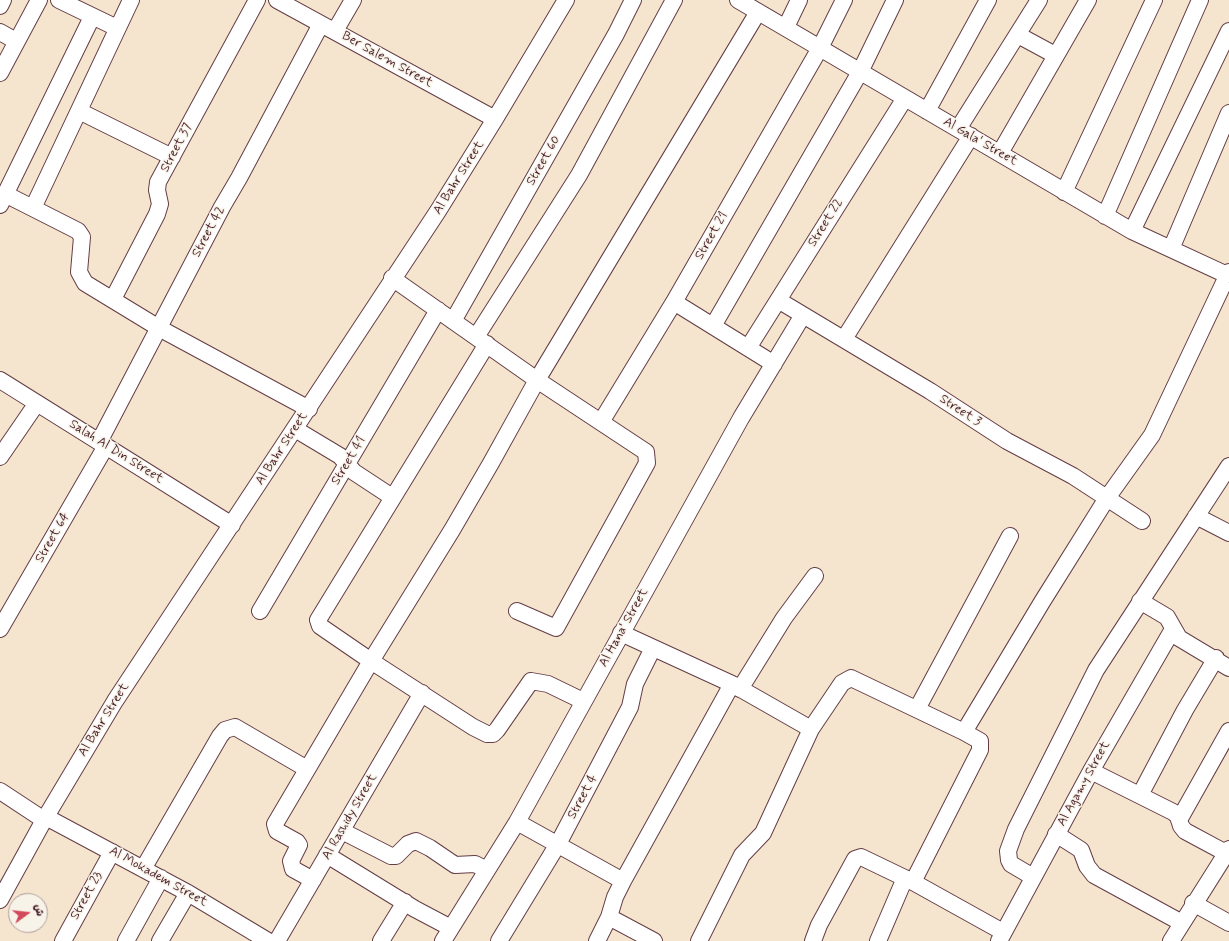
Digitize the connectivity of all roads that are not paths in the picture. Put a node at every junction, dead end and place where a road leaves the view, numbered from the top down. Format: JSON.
{"nodes":[{"id":1,"x":3,"y":0,"type":"edge"},
{"id":2,"x":39,"y":0,"type":"edge"},
{"id":3,"x":59,"y":0,"type":"edge"},
{"id":4,"x":131,"y":0,"type":"edge"},
{"id":5,"x":257,"y":0,"type":"edge"},
{"id":6,"x":277,"y":0,"type":"edge"},
{"id":7,"x":353,"y":0,"type":"edge"},
{"id":8,"x":566,"y":0,"type":"edge"},
{"id":9,"x":633,"y":0,"type":"edge"},
{"id":10,"x":674,"y":0,"type":"edge"},
{"id":11,"x":799,"y":0,"type":"edge"},
{"id":12,"x":844,"y":0,"type":"edge"},
{"id":13,"x":895,"y":0,"type":"edge"},
{"id":14,"x":988,"y":0,"type":"edge"},
{"id":15,"x":1039,"y":0,"type":"edge"},
{"id":16,"x":1088,"y":0,"type":"edge"},
{"id":17,"x":1154,"y":0,"type":"edge"},
{"id":18,"x":1200,"y":0,"type":"edge"},
{"id":19,"x":742,"y":1,"type":"edge"},
{"id":20,"x":0,"y":6,"type":"edge"},
{"id":21,"x":758,"y":12,"type":"junction"},
{"id":22,"x":92,"y":17,"type":"junction"},
{"id":23,"x":328,"y":27,"type":"junction"},
{"id":24,"x":117,"y":28,"type":"junction"},
{"id":25,"x":786,"y":28,"type":"junction"},
{"id":26,"x":1229,"y":31,"type":"edge"},
{"id":27,"x":0,"y":32,"type":"edge"},
{"id":28,"x":1018,"y":35,"type":"junction"},
{"id":29,"x":16,"y":41,"type":"junction"},
{"id":30,"x":820,"y":48,"type":"junction"},
{"id":31,"x":1055,"y":55,"type":"junction"},
{"id":32,"x":860,"y":72,"type":"junction"},
{"id":33,"x":0,"y":73,"type":"edge"},
{"id":34,"x":904,"y":98,"type":"junction"},
{"id":35,"x":79,"y":111,"type":"junction"},
{"id":36,"x":927,"y":111,"type":"junction"},
{"id":37,"x":1229,"y":113,"type":"edge"},
{"id":38,"x":496,"y":120,"type":"junction"},
{"id":39,"x":964,"y":133,"type":"junction"},
{"id":40,"x":1000,"y":153,"type":"junction"},
{"id":41,"x":172,"y":157,"type":"junction"},
{"id":42,"x":1064,"y":192,"type":"junction"},
{"id":43,"x":3,"y":200,"type":"edge"},
{"id":44,"x":33,"y":208,"type":"junction"},
{"id":45,"x":1105,"y":216,"type":"junction"},
{"id":46,"x":1132,"y":231,"type":"junction"},
{"id":47,"x":1171,"y":249,"type":"junction"},
{"id":48,"x":1228,"y":274,"type":"edge"},
{"id":49,"x":392,"y":278,"type":"junction"},
{"id":50,"x":113,"y":299,"type":"junction"},
{"id":51,"x":778,"y":300,"type":"junction"},
{"id":52,"x":674,"y":302,"type":"junction"},
{"id":53,"x":438,"y":310,"type":"junction"},
{"id":54,"x":803,"y":315,"type":"junction"},
{"id":55,"x":454,"y":321,"type":"junction"},
{"id":56,"x":713,"y":326,"type":"junction"},
{"id":57,"x":159,"y":328,"type":"junction"},
{"id":58,"x":482,"y":340,"type":"junction"},
{"id":59,"x":844,"y":340,"type":"junction"},
{"id":60,"x":748,"y":348,"type":"junction"},
{"id":61,"x":774,"y":364,"type":"junction"},
{"id":62,"x":537,"y":380,"type":"junction"},
{"id":63,"x":2,"y":385,"type":"edge"},
{"id":64,"x":37,"y":403,"type":"junction"},
{"id":65,"x":309,"y":409,"type":"junction"},
{"id":66,"x":601,"y":422,"type":"junction"},
{"id":67,"x":295,"y":429,"type":"junction"},
{"id":68,"x":102,"y":444,"type":"junction"},
{"id":69,"x":0,"y":457,"type":"edge"},
{"id":70,"x":348,"y":464,"type":"junction"},
{"id":71,"x":1229,"y":466,"type":"edge"},
{"id":72,"x":392,"y":497,"type":"junction"},
{"id":73,"x":1107,"y":498,"type":"junction"},
{"id":74,"x":1196,"y":516,"type":"junction"},
{"id":75,"x":1142,"y":522,"type":"dead end"},
{"id":76,"x":232,"y":525,"type":"junction"},
{"id":77,"x":1229,"y":533,"type":"edge"},
{"id":78,"x":1010,"y":536,"type":"dead end"},
{"id":79,"x":815,"y":576,"type":"dead end"},
{"id":80,"x":1140,"y":601,"type":"junction"},
{"id":81,"x":260,"y":611,"type":"dead end"},
{"id":82,"x":518,"y":611,"type":"dead end"},
{"id":83,"x":0,"y":629,"type":"edge"},
{"id":84,"x":1174,"y":629,"type":"junction"},
{"id":85,"x":621,"y":633,"type":"junction"},
{"id":86,"x":653,"y":648,"type":"junction"},
{"id":87,"x":1216,"y":658,"type":"junction"},
{"id":88,"x":371,"y":660,"type":"junction"},
{"id":89,"x":1229,"y":668,"type":"edge"},
{"id":90,"x":736,"y":686,"type":"junction"},
{"id":91,"x":422,"y":693,"type":"junction"},
{"id":92,"x":583,"y":701,"type":"junction"},
{"id":93,"x":917,"y":709,"type":"junction"},
{"id":94,"x":811,"y":729,"type":"junction"},
{"id":95,"x":1229,"y":731,"type":"edge"},
{"id":96,"x":964,"y":732,"type":"junction"},
{"id":97,"x":307,"y":769,"type":"junction"},
{"id":98,"x":1091,"y":771,"type":"junction"},
{"id":99,"x":0,"y":791,"type":"edge"},
{"id":100,"x":1140,"y":795,"type":"junction"},
{"id":101,"x":45,"y":818,"type":"junction"},
{"id":102,"x":1179,"y":820,"type":"junction"},
{"id":103,"x":517,"y":822,"type":"junction"},
{"id":104,"x":342,"y":831,"type":"junction"},
{"id":105,"x":1056,"y":834,"type":"junction"},
{"id":106,"x":558,"y":844,"type":"junction"},
{"id":107,"x":1228,"y":851,"type":"edge"},
{"id":108,"x":112,"y":852,"type":"junction"},
{"id":109,"x":327,"y":855,"type":"junction"},
{"id":110,"x":143,"y":869,"type":"junction"},
{"id":111,"x":487,"y":870,"type":"junction"},
{"id":112,"x":1033,"y":877,"type":"junction"},
{"id":113,"x":161,"y":878,"type":"junction"},
{"id":114,"x":313,"y":880,"type":"junction"},
{"id":115,"x":623,"y":880,"type":"junction"},
{"id":116,"x":909,"y":880,"type":"junction"},
{"id":117,"x":188,"y":893,"type":"junction"},
{"id":118,"x":0,"y":900,"type":"edge"},
{"id":119,"x":405,"y":902,"type":"junction"},
{"id":120,"x":1193,"y":903,"type":"junction"},
{"id":121,"x":610,"y":917,"type":"junction"},
{"id":122,"x":1182,"y":923,"type":"junction"},
{"id":123,"x":1229,"y":923,"type":"edge"},
{"id":124,"x":447,"y":934,"type":"edge"},
{"id":125,"x":250,"y":936,"type":"edge"},
{"id":126,"x":1001,"y":936,"type":"edge"},
{"id":127,"x":63,"y":941,"type":"edge"},
{"id":128,"x":126,"y":941,"type":"edge"},
{"id":129,"x":160,"y":941,"type":"edge"},
{"id":130,"x":268,"y":941,"type":"edge"},
{"id":131,"x":277,"y":941,"type":"edge"},
{"id":132,"x":380,"y":941,"type":"edge"},
{"id":133,"x":499,"y":941,"type":"edge"},
{"id":134,"x":597,"y":941,"type":"edge"},
{"id":135,"x":654,"y":941,"type":"edge"},
{"id":136,"x":699,"y":941,"type":"edge"},
{"id":137,"x":813,"y":941,"type":"edge"},
{"id":138,"x":878,"y":941,"type":"edge"},
{"id":139,"x":1171,"y":941,"type":"edge"}],
"edges":[{"from":1,"to":20,"type":"street"},
{"from":2,"to":29,"type":"street"},
{"from":3,"to":22,"type":"street"},
{"from":4,"to":24,"type":"street"},
{"from":5,"to":41,"type":"street","name":"Street 37"},
{"from":6,"to":23,"type":"street","name":"Ber Salem Street"},
{"from":7,"to":23,"type":"street","name":"Street 42"},
{"from":8,"to":38,"type":"street","name":"Al Bahr Street"},
{"from":9,"to":55,"type":"street","name":"Street 60"},
{"from":10,"to":58,"type":"street"},
{"from":11,"to":25,"type":"street"},
{"from":12,"to":30,"type":"street","name":"Street 21"},
{"from":13,"to":32,"type":"street"},
{"from":14,"to":36,"type":"street"},
{"from":15,"to":28,"type":"street"},
{"from":16,"to":31,"type":"street"},
{"from":17,"to":42,"type":"street"},
{"from":18,"to":45,"type":"street"},
{"from":19,"to":21,"type":"street","name":"Al Gala' Street"},
{"from":21,"to":25,"type":"street","name":"Al Gala' Street"},
{"from":21,"to":62,"type":"street"},
{"from":22,"to":24,"type":"street"},
{"from":22,"to":43,"type":"street"},
{"from":23,"to":38,"type":"street","name":"Ber Salem Street"},
{"from":23,"to":57,"type":"street","name":"Street 42"},
{"from":24,"to":35,"type":"street"},
{"from":25,"to":30,"type":"street","name":"Al Gala' Street"},
{"from":26,"to":46,"type":"street"},
{"from":27,"to":29,"type":"street"},
{"from":28,"to":31,"type":"street"},
{"from":28,"to":39,"type":"street"},
{"from":29,"to":33,"type":"street"},
{"from":30,"to":32,"type":"street","name":"Al Gala' Street"},
{"from":30,"to":52,"type":"street","name":"Street 21"},
{"from":31,"to":40,"type":"street"},
{"from":32,"to":34,"type":"street","name":"Al Gala' Street"},
{"from":32,"to":56,"type":"street"},
{"from":34,"to":36,"type":"street","name":"Al Gala' Street"},
{"from":34,"to":51,"type":"street","name":"Street 22"},
{"from":35,"to":41,"type":"street"},
{"from":35,"to":44,"type":"street"},
{"from":36,"to":39,"type":"street","name":"Al Gala' Street"},
{"from":37,"to":47,"type":"street"},
{"from":38,"to":49,"type":"street","name":"Al Bahr Street"},
{"from":39,"to":40,"type":"street","name":"Al Gala' Street"},
{"from":39,"to":59,"type":"street"},
{"from":40,"to":42,"type":"street","name":"Al Gala' Street"},
{"from":41,"to":50,"type":"street","name":"Street 37"},
{"from":42,"to":45,"type":"street","name":"Al Gala' Street"},
{"from":43,"to":44,"type":"street"},
{"from":44,"to":50,"type":"street"},
{"from":45,"to":46,"type":"street","name":"Al Gala' Street"},
{"from":46,"to":47,"type":"street","name":"Al Gala' Street"},
{"from":47,"to":48,"type":"street","name":"Al Gala' Street"},
{"from":48,"to":73,"type":"street"},
{"from":49,"to":53,"type":"street"},
{"from":49,"to":65,"type":"street","name":"Al Bahr Street"},
{"from":50,"to":57,"type":"street"},
{"from":51,"to":54,"type":"street","name":"Street 3"},
{"from":51,"to":60,"type":"street","name":"Street 22"},
{"from":52,"to":56,"type":"street"},
{"from":52,"to":66,"type":"street","name":"Street 21"},
{"from":53,"to":55,"type":"street"},
{"from":53,"to":70,"type":"street","name":"Street 41"},
{"from":54,"to":59,"type":"street","name":"Street 3"},
{"from":54,"to":61,"type":"street","name":"Al Hana' Street"},
{"from":55,"to":58,"type":"street"},
{"from":56,"to":60,"type":"street"},
{"from":57,"to":65,"type":"street"},
{"from":57,"to":68,"type":"street","name":"Street 42"},
{"from":58,"to":62,"type":"street"},
{"from":58,"to":72,"type":"street"},
{"from":59,"to":73,"type":"street","name":"Street 3"},
{"from":60,"to":61,"type":"street"},
{"from":61,"to":85,"type":"street","name":"Al Hana' Street"},
{"from":62,"to":66,"type":"street"},
{"from":62,"to":88,"type":"street"},
{"from":63,"to":64,"type":"street","name":"Salah Al Din Street"},
{"from":64,"to":68,"type":"street","name":"Salah Al Din Street"},
{"from":64,"to":69,"type":"street"},
{"from":65,"to":67,"type":"street","name":"Al Bahr Street"},
{"from":66,"to":82,"type":"street"},
{"from":67,"to":70,"type":"street"},
{"from":67,"to":76,"type":"street","name":"Al Bahr Street"},
{"from":68,"to":76,"type":"street","name":"Salah Al Din Street"},
{"from":68,"to":83,"type":"street","name":"Street 64"},
{"from":70,"to":72,"type":"street"},
{"from":70,"to":81,"type":"street","name":"Street 41"},
{"from":71,"to":74,"type":"street"},
{"from":72,"to":88,"type":"street"},
{"from":73,"to":75,"type":"street","name":"Street 3"},
{"from":73,"to":96,"type":"street"},
{"from":74,"to":77,"type":"street"},
{"from":74,"to":80,"type":"street"},
{"from":76,"to":101,"type":"street","name":"Al Bahr Street"},
{"from":78,"to":93,"type":"street"},
{"from":79,"to":90,"type":"street"},
{"from":80,"to":84,"type":"street"},
{"from":80,"to":112,"type":"street"},
{"from":84,"to":87,"type":"street"},
{"from":84,"to":98,"type":"street","name":"Al Agamy Street"},
{"from":85,"to":86,"type":"street"},
{"from":85,"to":92,"type":"street","name":"Al Hana' Street"},
{"from":86,"to":90,"type":"street"},
{"from":86,"to":106,"type":"street","name":"Street 4"},
{"from":87,"to":89,"type":"street"},
{"from":87,"to":100,"type":"street"},
{"from":88,"to":91,"type":"street"},
{"from":88,"to":97,"type":"street"},
{"from":90,"to":94,"type":"street"},
{"from":90,"to":115,"type":"street"},
{"from":91,"to":92,"type":"street"},
{"from":91,"to":104,"type":"street","name":"Al Rashidy Street"},
{"from":92,"to":103,"type":"street","name":"Al Hana' Street"},
{"from":93,"to":94,"type":"street"},
{"from":93,"to":96,"type":"street"},
{"from":94,"to":136,"type":"street"},
{"from":95,"to":102,"type":"street"},
{"from":96,"to":116,"type":"street"},
{"from":97,"to":110,"type":"street"},
{"from":97,"to":114,"type":"street"},
{"from":98,"to":100,"type":"street"},
{"from":98,"to":105,"type":"street","name":"Al Agamy Street"},
{"from":99,"to":101,"type":"street","name":"Al Mokadem Street"},
{"from":100,"to":102,"type":"street"},
{"from":101,"to":108,"type":"street","name":"Al Mokadem Street"},
{"from":101,"to":118,"type":"street","name":"Al Bahr Street"},
{"from":102,"to":107,"type":"street"},
{"from":103,"to":106,"type":"street"},
{"from":103,"to":111,"type":"street","name":"Al Hana' Street"},
{"from":104,"to":109,"type":"street","name":"Al Rashidy Street"},
{"from":104,"to":111,"type":"street"},
{"from":105,"to":112,"type":"street","name":"Al Agamy Street"},
{"from":105,"to":122,"type":"street"},
{"from":106,"to":115,"type":"street"},
{"from":106,"to":133,"type":"street","name":"Street 4"},
{"from":107,"to":120,"type":"street"},
{"from":108,"to":110,"type":"street","name":"Al Mokadem Street"},
{"from":108,"to":127,"type":"street","name":"Street 23"},
{"from":109,"to":114,"type":"street","name":"Al Rashidy Street"},
{"from":109,"to":119,"type":"street"},
{"from":110,"to":113,"type":"street","name":"Al Mokadem Street"},
{"from":111,"to":124,"type":"street","name":"Al Hana' Street"},
{"from":112,"to":126,"type":"street","name":"Al Agamy Street"},
{"from":113,"to":117,"type":"street","name":"Al Mokadem Street"},
{"from":113,"to":128,"type":"street"},
{"from":114,"to":131,"type":"street","name":"Al Rashidy Street"},
{"from":115,"to":121,"type":"street"},
{"from":116,"to":126,"type":"street"},
{"from":116,"to":137,"type":"street"},
{"from":116,"to":138,"type":"street"},
{"from":117,"to":125,"type":"street","name":"Al Mokadem Street"},
{"from":117,"to":129,"type":"street"},
{"from":119,"to":124,"type":"street"},
{"from":119,"to":132,"type":"street"},
{"from":120,"to":122,"type":"street"},
{"from":120,"to":123,"type":"street"},
{"from":121,"to":134,"type":"street"},
{"from":121,"to":135,"type":"street"},
{"from":122,"to":139,"type":"street"},
{"from":125,"to":130,"type":"street","name":"Al Mokadem Street"}]}
